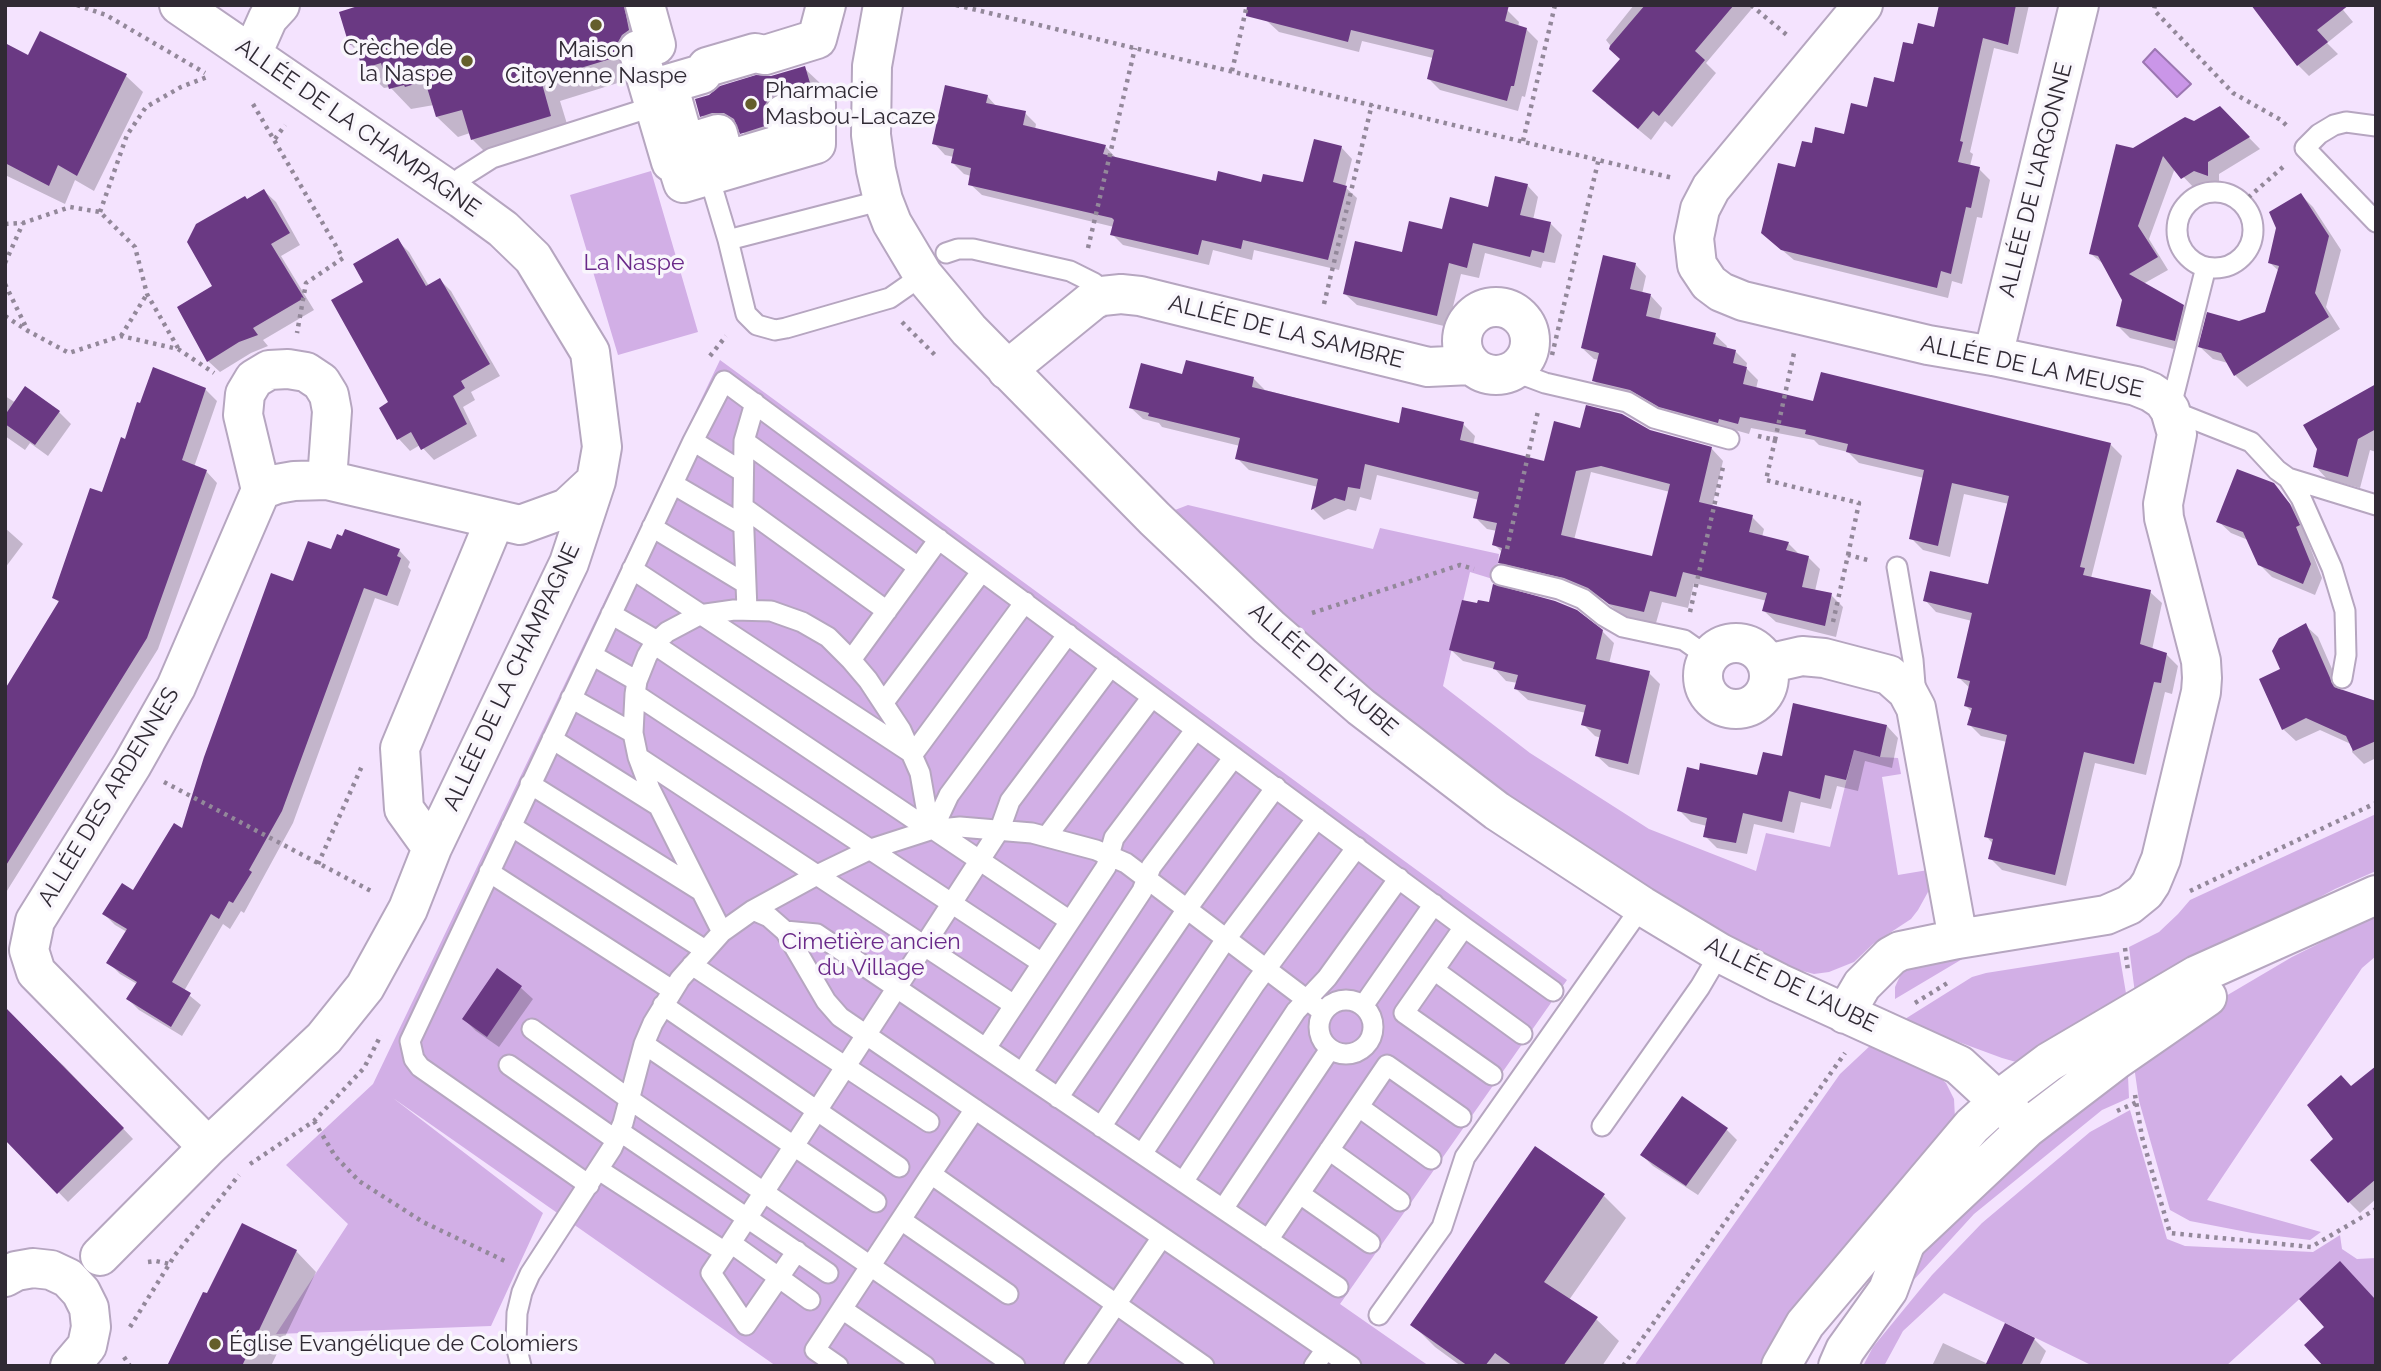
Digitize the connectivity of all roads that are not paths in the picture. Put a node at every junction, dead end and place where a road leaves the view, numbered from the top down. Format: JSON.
{"nodes":[{"id":1,"x":179,"y":5,"type":"edge"},
{"id":2,"x":280,"y":5,"type":"edge"},
{"id":3,"x":645,"y":5,"type":"edge"},
{"id":4,"x":826,"y":5,"type":"edge"},
{"id":5,"x":883,"y":5,"type":"edge"},
{"id":6,"x":1863,"y":5,"type":"edge"},
{"id":7,"x":2079,"y":5,"type":"edge"},
{"id":8,"x":252,"y":54,"type":"junction"},
{"id":9,"x":655,"y":106,"type":"junction"},
{"id":10,"x":2376,"y":126,"type":"edge"},
{"id":11,"x":709,"y":180,"type":"dead end"},
{"id":12,"x":449,"y":191,"type":"junction"},
{"id":13,"x":883,"y":200,"type":"junction"},
{"id":14,"x":2376,"y":222,"type":"edge"},
{"id":15,"x":728,"y":240,"type":"junction"},
{"id":16,"x":934,"y":264,"type":"junction"},
{"id":17,"x":2206,"y":267,"type":"junction"},
{"id":18,"x":1091,"y":286,"type":"junction"},
{"id":19,"x":1993,"y":356,"type":"junction"},
{"id":20,"x":1471,"y":365,"type":"junction"},
{"id":21,"x":1007,"y":370,"type":"junction"},
{"id":22,"x":1529,"y":377,"type":"junction"},
{"id":23,"x":755,"y":403,"type":"junction"},
{"id":24,"x":2171,"y":410,"type":"junction"},
{"id":25,"x":1730,"y":439,"type":"road end"},
{"id":26,"x":693,"y":441,"type":"junction"},
{"id":27,"x":744,"y":441,"type":"junction"},
{"id":28,"x":743,"y":472,"type":"junction"},
{"id":29,"x":2288,"y":478,"type":"junction"},
{"id":30,"x":327,"y":480,"type":"junction"},
{"id":31,"x":596,"y":481,"type":"junction"},
{"id":32,"x":673,"y":484,"type":"junction"},
{"id":33,"x":261,"y":490,"type":"junction"},
{"id":34,"x":2376,"y":505,"type":"edge"},
{"id":35,"x":743,"y":516,"type":"junction"},
{"id":36,"x":495,"y":520,"type":"junction"},
{"id":37,"x":653,"y":527,"type":"junction"},
{"id":38,"x":939,"y":539,"type":"junction"},
{"id":39,"x":918,"y":567,"type":"junction"},
{"id":40,"x":1896,"y":567,"type":"road end"},
{"id":41,"x":632,"y":569,"type":"junction"},
{"id":42,"x":982,"y":571,"type":"junction"},
{"id":43,"x":1500,"y":575,"type":"road end"},
{"id":44,"x":746,"y":584,"type":"junction"},
{"id":45,"x":1025,"y":602,"type":"junction"},
{"id":46,"x":747,"y":610,"type":"junction"},
{"id":47,"x":887,"y":611,"type":"junction"},
{"id":48,"x":611,"y":614,"type":"junction"},
{"id":49,"x":699,"y":615,"type":"junction"},
{"id":50,"x":1068,"y":634,"type":"junction"},
{"id":51,"x":655,"y":643,"type":"junction"},
{"id":52,"x":1696,"y":649,"type":"junction"},
{"id":53,"x":592,"y":655,"type":"junction"},
{"id":54,"x":851,"y":660,"type":"junction"},
{"id":55,"x":1767,"y":664,"type":"junction"},
{"id":56,"x":1111,"y":666,"type":"junction"},
{"id":57,"x":2342,"y":678,"type":"dead end"},
{"id":58,"x":636,"y":687,"type":"junction"},
{"id":59,"x":1152,"y":696,"type":"junction"},
{"id":60,"x":571,"y":698,"type":"junction"},
{"id":61,"x":884,"y":702,"type":"junction"},
{"id":62,"x":1916,"y":708,"type":"junction"},
{"id":63,"x":1196,"y":729,"type":"junction"},
{"id":64,"x":634,"y":733,"type":"junction"},
{"id":65,"x":552,"y":739,"type":"junction"},
{"id":66,"x":913,"y":754,"type":"junction"},
{"id":67,"x":638,"y":757,"type":"junction"},
{"id":68,"x":1234,"y":757,"type":"junction"},
{"id":69,"x":530,"y":784,"type":"junction"},
{"id":70,"x":1276,"y":787,"type":"junction"},
{"id":71,"x":657,"y":805,"type":"junction"},
{"id":72,"x":1317,"y":818,"type":"junction"},
{"id":73,"x":510,"y":826,"type":"junction"},
{"id":74,"x":931,"y":829,"type":"junction"},
{"id":75,"x":1000,"y":829,"type":"junction"},
{"id":76,"x":1047,"y":836,"type":"junction"},
{"id":77,"x":432,"y":848,"type":"junction"},
{"id":78,"x":1357,"y":848,"type":"junction"},
{"id":79,"x":871,"y":849,"type":"junction"},
{"id":80,"x":1109,"y":856,"type":"junction"},
{"id":81,"x":980,"y":861,"type":"junction"},
{"id":82,"x":489,"y":872,"type":"junction"},
{"id":83,"x":817,"y":875,"type":"junction"},
{"id":84,"x":1399,"y":878,"type":"junction"},
{"id":85,"x":1147,"y":879,"type":"junction"},
{"id":86,"x":702,"y":891,"type":"junction"},
{"id":87,"x":2376,"y":895,"type":"edge"},
{"id":88,"x":953,"y":903,"type":"junction"},
{"id":89,"x":1434,"y":904,"type":"junction"},
{"id":90,"x":1642,"y":905,"type":"junction"},
{"id":91,"x":1187,"y":909,"type":"junction"},
{"id":92,"x":753,"y":911,"type":"junction"},
{"id":93,"x":2325,"y":918,"type":"junction"},
{"id":94,"x":1070,"y":921,"type":"junction"},
{"id":95,"x":1464,"y":927,"type":"junction"},
{"id":96,"x":785,"y":931,"type":"junction"},
{"id":97,"x":722,"y":932,"type":"junction"},
{"id":98,"x":1227,"y":939,"type":"junction"},
{"id":99,"x":1958,"y":939,"type":"junction"},
{"id":100,"x":17,"y":945,"type":"edge"},
{"id":101,"x":925,"y":946,"type":"junction"},
{"id":102,"x":1720,"y":953,"type":"junction"},
{"id":103,"x":698,"y":957,"type":"junction"},
{"id":104,"x":1042,"y":963,"type":"junction"},
{"id":105,"x":1267,"y":969,"type":"junction"},
{"id":106,"x":1434,"y":970,"type":"junction"},
{"id":107,"x":897,"y":988,"type":"junction"},
{"id":108,"x":1553,"y":991,"type":"dead end"},
{"id":109,"x":668,"y":997,"type":"junction"},
{"id":110,"x":1307,"y":1000,"type":"junction"},
{"id":111,"x":1014,"y":1005,"type":"junction"},
{"id":112,"x":1363,"y":1006,"type":"junction"},
{"id":113,"x":1324,"y":1012,"type":"junction"},
{"id":114,"x":1404,"y":1013,"type":"junction"},
{"id":115,"x":1845,"y":1014,"type":"junction"},
{"id":116,"x":532,"y":1029,"type":"dead end"},
{"id":117,"x":1522,"y":1034,"type":"dead end"},
{"id":118,"x":867,"y":1035,"type":"junction"},
{"id":119,"x":1371,"y":1036,"type":"junction"},
{"id":120,"x":644,"y":1044,"type":"junction"},
{"id":121,"x":986,"y":1048,"type":"junction"},
{"id":122,"x":1330,"y":1049,"type":"junction"},
{"id":123,"x":509,"y":1065,"type":"dead end"},
{"id":124,"x":1387,"y":1065,"type":"junction"},
{"id":125,"x":846,"y":1067,"type":"junction"},
{"id":126,"x":1021,"y":1073,"type":"junction"},
{"id":127,"x":1492,"y":1075,"type":"dead end"},
{"id":128,"x":1058,"y":1098,"type":"junction"},
{"id":129,"x":629,"y":1099,"type":"junction"},
{"id":130,"x":1999,"y":1101,"type":"junction"},
{"id":131,"x":1359,"y":1107,"type":"junction"},
{"id":132,"x":975,"y":1109,"type":"junction"},
{"id":133,"x":817,"y":1110,"type":"junction"},
{"id":134,"x":1461,"y":1117,"type":"dead end"},
{"id":135,"x":929,"y":1122,"type":"dead end"},
{"id":136,"x":1602,"y":1125,"type":"dead end"},
{"id":137,"x":1101,"y":1127,"type":"junction"},
{"id":138,"x":2027,"y":1128,"type":"junction"},
{"id":139,"x":617,"y":1136,"type":"junction"},
{"id":140,"x":794,"y":1146,"type":"junction"},
{"id":141,"x":208,"y":1147,"type":"junction"},
{"id":142,"x":1329,"y":1150,"type":"junction"},
{"id":143,"x":1142,"y":1154,"type":"junction"},
{"id":144,"x":1431,"y":1159,"type":"dead end"},
{"id":145,"x":900,"y":1167,"type":"dead end"},
{"id":146,"x":931,"y":1174,"type":"junction"},
{"id":147,"x":594,"y":1177,"type":"junction"},
{"id":148,"x":1183,"y":1182,"type":"junction"},
{"id":149,"x":764,"y":1191,"type":"junction"},
{"id":150,"x":1300,"y":1194,"type":"junction"},
{"id":151,"x":1400,"y":1201,"type":"dead end"},
{"id":152,"x":876,"y":1202,"type":"dead end"},
{"id":153,"x":1223,"y":1209,"type":"junction"},
{"id":154,"x":748,"y":1217,"type":"junction"},
{"id":155,"x":901,"y":1220,"type":"junction"},
{"id":156,"x":1163,"y":1237,"type":"junction"},
{"id":157,"x":1906,"y":1239,"type":"junction"},
{"id":158,"x":1268,"y":1240,"type":"junction"},
{"id":159,"x":1370,"y":1243,"type":"dead end"},
{"id":160,"x":728,"y":1248,"type":"junction"},
{"id":161,"x":797,"y":1251,"type":"junction"},
{"id":162,"x":100,"y":1256,"type":"junction"},
{"id":163,"x":872,"y":1265,"type":"junction"},
{"id":164,"x":19,"y":1271,"type":"edge"},
{"id":165,"x":828,"y":1273,"type":"dead end"},
{"id":166,"x":779,"y":1278,"type":"junction"},
{"id":167,"x":1338,"y":1287,"type":"dead end"},
{"id":168,"x":1007,"y":1294,"type":"dead end"},
{"id":169,"x":810,"y":1300,"type":"dead end"},
{"id":170,"x":1116,"y":1305,"type":"junction"},
{"id":171,"x":89,"y":1308,"type":"junction"},
{"id":172,"x":842,"y":1309,"type":"junction"},
{"id":173,"x":1379,"y":1315,"type":"dead end"},
{"id":174,"x":1326,"y":1349,"type":"junction"},
{"id":175,"x":85,"y":1359,"type":"edge"},
{"id":176,"x":522,"y":1366,"type":"edge"},
{"id":177,"x":838,"y":1366,"type":"edge"},
{"id":178,"x":925,"y":1366,"type":"edge"},
{"id":179,"x":1015,"y":1366,"type":"edge"},
{"id":180,"x":1074,"y":1366,"type":"edge"},
{"id":181,"x":1204,"y":1366,"type":"edge"},
{"id":182,"x":1314,"y":1366,"type":"edge"},
{"id":183,"x":1351,"y":1366,"type":"edge"},
{"id":184,"x":1782,"y":1366,"type":"edge"},
{"id":185,"x":1838,"y":1366,"type":"edge"}],
"edges":[{"from":1,"to":8,"type":"street","name":"ALLÉE DE LA CHAMPAGNE"},
{"from":2,"to":8,"type":"street"},
{"from":3,"to":9,"type":"street"},
{"from":4,"to":9,"type":"street"},
{"from":5,"to":13,"type":"street","name":"ALLÉE DE L'AUBE"},
{"from":6,"to":19,"type":"street","name":"ALLÉE DE LA MEUSE"},
{"from":7,"to":19,"type":"street","name":"ALLÉE DE L'ARGONNE"},
{"from":8,"to":12,"type":"street","name":"ALLÉE DE LA CHAMPAGNE"},
{"from":9,"to":12,"type":"lane"},
{"from":10,"to":14,"type":"lane"},
{"from":11,"to":15,"type":"lane"},
{"from":12,"to":31,"type":"street","name":"ALLÉE DE LA CHAMPAGNE"},
{"from":13,"to":15,"type":"lane"},
{"from":13,"to":16,"type":"street","name":"ALLÉE DE L'AUBE"},
{"from":15,"to":16,"type":"lane"},
{"from":16,"to":18,"type":"lane","name":"ALLÉE DE LA SAMBRE"},
{"from":16,"to":21,"type":"street","name":"ALLÉE DE L'AUBE"},
{"from":17,"to":17,"type":"lane"},
{"from":17,"to":24,"type":"lane"},
{"from":18,"to":20,"type":"street","name":"ALLÉE DE LA SAMBRE"},
{"from":18,"to":21,"type":"street"},
{"from":19,"to":24,"type":"street","name":"ALLÉE DE LA MEUSE"},
{"from":20,"to":22,"type":"street","name":"ALLÉE DE LA SAMBRE"},
{"from":20,"to":22,"type":"street"},
{"from":21,"to":90,"type":"street","name":"ALLÉE DE L'AUBE"},
{"from":22,"to":25,"type":"lane","name":"ALLÉE DE LA SAMBRE"},
{"from":23,"to":26,"type":"lane"},
{"from":23,"to":27,"type":"lane"},
{"from":23,"to":38,"type":"lane"},
{"from":24,"to":29,"type":"lane"},
{"from":24,"to":99,"type":"street","name":"ALLÉE DE LA MEUSE"},
{"from":26,"to":28,"type":"lane"},
{"from":26,"to":32,"type":"lane"},
{"from":27,"to":28,"type":"lane"},
{"from":27,"to":39,"type":"lane"},
{"from":28,"to":35,"type":"lane"},
{"from":29,"to":34,"type":"lane"},
{"from":29,"to":57,"type":"lane"},
{"from":30,"to":33,"type":"street"},
{"from":30,"to":33,"type":"street"},
{"from":30,"to":36,"type":"street"},
{"from":31,"to":36,"type":"street"},
{"from":31,"to":77,"type":"street","name":"ALLÉE DE LA CHAMPAGNE"},
{"from":32,"to":35,"type":"lane"},
{"from":32,"to":37,"type":"lane"},
{"from":33,"to":100,"type":"street","name":"ALLÉE DES ARDENNES"},
{"from":35,"to":44,"type":"lane"},
{"from":35,"to":47,"type":"lane"},
{"from":36,"to":77,"type":"street"},
{"from":37,"to":41,"type":"lane"},
{"from":37,"to":44,"type":"lane"},
{"from":38,"to":39,"type":"lane"},
{"from":38,"to":42,"type":"lane"},
{"from":39,"to":47,"type":"lane"},
{"from":40,"to":62,"type":"lane"},
{"from":41,"to":48,"type":"lane"},
{"from":41,"to":49,"type":"lane"},
{"from":42,"to":45,"type":"lane"},
{"from":42,"to":61,"type":"lane"},
{"from":43,"to":52,"type":"lane"},
{"from":44,"to":46,"type":"lane"},
{"from":45,"to":50,"type":"lane"},
{"from":45,"to":66,"type":"lane"},
{"from":46,"to":49,"type":"lane"},
{"from":46,"to":54,"type":"lane"},
{"from":47,"to":54,"type":"lane"},
{"from":48,"to":51,"type":"lane"},
{"from":48,"to":53,"type":"lane"},
{"from":49,"to":51,"type":"lane"},
{"from":49,"to":66,"type":"lane"},
{"from":50,"to":56,"type":"lane"},
{"from":50,"to":74,"type":"lane"},
{"from":51,"to":58,"type":"lane"},
{"from":51,"to":74,"type":"lane"},
{"from":52,"to":55,"type":"street"},
{"from":52,"to":55,"type":"street"},
{"from":53,"to":58,"type":"lane"},
{"from":53,"to":60,"type":"lane"},
{"from":54,"to":61,"type":"lane"},
{"from":55,"to":62,"type":"street"},
{"from":56,"to":59,"type":"lane"},
{"from":56,"to":75,"type":"lane"},
{"from":58,"to":64,"type":"lane"},
{"from":58,"to":79,"type":"lane"},
{"from":59,"to":63,"type":"lane"},
{"from":59,"to":76,"type":"lane"},
{"from":60,"to":64,"type":"lane"},
{"from":60,"to":65,"type":"lane"},
{"from":61,"to":66,"type":"lane"},
{"from":62,"to":99,"type":"street"},
{"from":63,"to":68,"type":"lane"},
{"from":63,"to":80,"type":"lane"},
{"from":64,"to":67,"type":"lane"},
{"from":65,"to":69,"type":"lane"},
{"from":65,"to":71,"type":"lane"},
{"from":66,"to":74,"type":"lane"},
{"from":67,"to":71,"type":"lane"},
{"from":67,"to":83,"type":"lane"},
{"from":68,"to":70,"type":"lane"},
{"from":68,"to":85,"type":"lane"},
{"from":69,"to":73,"type":"lane"},
{"from":69,"to":86,"type":"lane"},
{"from":70,"to":72,"type":"lane"},
{"from":70,"to":91,"type":"lane"},
{"from":71,"to":86,"type":"lane"},
{"from":72,"to":78,"type":"lane"},
{"from":72,"to":98,"type":"lane"},
{"from":73,"to":82,"type":"lane"},
{"from":73,"to":103,"type":"lane"},
{"from":74,"to":75,"type":"lane"},
{"from":74,"to":79,"type":"lane"},
{"from":74,"to":81,"type":"lane"},
{"from":75,"to":76,"type":"lane"},
{"from":75,"to":81,"type":"lane"},
{"from":76,"to":80,"type":"lane"},
{"from":77,"to":141,"type":"street","name":"ALLÉE DE LA CHAMPAGNE"},
{"from":78,"to":84,"type":"lane"},
{"from":78,"to":105,"type":"lane"},
{"from":79,"to":83,"type":"lane"},
{"from":79,"to":88,"type":"lane"},
{"from":80,"to":85,"type":"lane"},
{"from":80,"to":94,"type":"lane"},
{"from":81,"to":88,"type":"lane"},
{"from":81,"to":94,"type":"lane"},
{"from":82,"to":109,"type":"lane"},
{"from":82,"to":147,"type":"lane"},
{"from":83,"to":92,"type":"lane"},
{"from":83,"to":101,"type":"lane"},
{"from":84,"to":89,"type":"lane"},
{"from":84,"to":110,"type":"lane"},
{"from":85,"to":91,"type":"lane"},
{"from":85,"to":126,"type":"lane"},
{"from":86,"to":97,"type":"lane"},
{"from":87,"to":93,"type":"street"},
{"from":88,"to":101,"type":"lane"},
{"from":88,"to":104,"type":"lane"},
{"from":89,"to":95,"type":"lane"},
{"from":89,"to":112,"type":"lane"},
{"from":90,"to":102,"type":"street","name":"ALLÉE DE L'AUBE"},
{"from":90,"to":173,"type":"lane"},
{"from":91,"to":98,"type":"lane"},
{"from":91,"to":128,"type":"lane"},
{"from":92,"to":96,"type":"lane"},
{"from":92,"to":97,"type":"lane"},
{"from":93,"to":130,"type":"street"},
{"from":93,"to":138,"type":"street"},
{"from":94,"to":104,"type":"lane"},
{"from":95,"to":106,"type":"lane"},
{"from":95,"to":108,"type":"lane"},
{"from":96,"to":107,"type":"lane"},
{"from":96,"to":118,"type":"lane"},
{"from":97,"to":103,"type":"lane"},
{"from":98,"to":105,"type":"lane"},
{"from":98,"to":137,"type":"lane"},
{"from":99,"to":115,"type":"street","name":"ALLÉE DE LA MEUSE"},
{"from":100,"to":141,"type":"street","name":"ALLÉE DES ARDENNES"},
{"from":101,"to":107,"type":"lane"},
{"from":101,"to":111,"type":"lane"},
{"from":102,"to":115,"type":"street","name":"ALLÉE DE L'AUBE"},
{"from":102,"to":136,"type":"lane"},
{"from":103,"to":109,"type":"lane"},
{"from":103,"to":125,"type":"lane"},
{"from":104,"to":111,"type":"lane"},
{"from":105,"to":110,"type":"lane"},
{"from":105,"to":143,"type":"lane"},
{"from":106,"to":114,"type":"lane"},
{"from":106,"to":117,"type":"lane"},
{"from":107,"to":118,"type":"lane"},
{"from":107,"to":121,"type":"lane"},
{"from":109,"to":120,"type":"lane"},
{"from":109,"to":133,"type":"lane"},
{"from":110,"to":113,"type":"lane"},
{"from":110,"to":148,"type":"lane"},
{"from":111,"to":121,"type":"lane"},
{"from":112,"to":113,"type":"lane"},
{"from":112,"to":119,"type":"lane"},
{"from":113,"to":122,"type":"lane"},
{"from":114,"to":119,"type":"lane"},
{"from":114,"to":127,"type":"lane"},
{"from":115,"to":130,"type":"street","name":"ALLÉE DE L'AUBE"},
{"from":116,"to":129,"type":"lane"},
{"from":118,"to":125,"type":"lane"},
{"from":118,"to":132,"type":"lane"},
{"from":119,"to":122,"type":"lane"},
{"from":119,"to":124,"type":"lane"},
{"from":120,"to":129,"type":"lane"},
{"from":120,"to":140,"type":"lane"},
{"from":121,"to":126,"type":"lane"},
{"from":122,"to":153,"type":"lane"},
{"from":123,"to":139,"type":"lane"},
{"from":124,"to":131,"type":"lane"},
{"from":124,"to":134,"type":"lane"},
{"from":125,"to":133,"type":"lane"},
{"from":125,"to":135,"type":"lane"},
{"from":126,"to":128,"type":"lane"},
{"from":128,"to":137,"type":"lane"},
{"from":129,"to":139,"type":"lane"},
{"from":129,"to":149,"type":"lane"},
{"from":130,"to":138,"type":"street","name":"ALLÉE DE L'AUBE"},
{"from":130,"to":184,"type":"street"},
{"from":131,"to":142,"type":"lane"},
{"from":131,"to":144,"type":"lane"},
{"from":132,"to":146,"type":"lane"},
{"from":132,"to":156,"type":"lane"},
{"from":133,"to":140,"type":"lane"},
{"from":133,"to":145,"type":"lane"},
{"from":137,"to":143,"type":"lane"},
{"from":138,"to":157,"type":"street"},
{"from":139,"to":147,"type":"lane"},
{"from":139,"to":154,"type":"lane"},
{"from":140,"to":149,"type":"lane"},
{"from":140,"to":152,"type":"lane"},
{"from":141,"to":162,"type":"street","name":"ALLÉE DE LA CHAMPAGNE"},
{"from":142,"to":150,"type":"lane"},
{"from":142,"to":151,"type":"lane"},
{"from":143,"to":148,"type":"lane"},
{"from":146,"to":155,"type":"lane"},
{"from":146,"to":170,"type":"lane"},
{"from":147,"to":160,"type":"lane"},
{"from":147,"to":176,"type":"lane"},
{"from":148,"to":153,"type":"lane"},
{"from":149,"to":154,"type":"lane"},
{"from":149,"to":163,"type":"lane"},
{"from":150,"to":158,"type":"lane"},
{"from":150,"to":159,"type":"lane"},
{"from":153,"to":158,"type":"lane"},
{"from":154,"to":160,"type":"lane"},
{"from":154,"to":161,"type":"lane"},
{"from":155,"to":163,"type":"lane"},
{"from":155,"to":168,"type":"lane"},
{"from":156,"to":170,"type":"lane"},
{"from":156,"to":174,"type":"lane"},
{"from":157,"to":184,"type":"street"},
{"from":157,"to":185,"type":"street"},
{"from":158,"to":167,"type":"lane"},
{"from":160,"to":166,"type":"lane"},
{"from":160,"to":166,"type":"lane"},
{"from":161,"to":165,"type":"lane"},
{"from":161,"to":166,"type":"lane"},
{"from":162,"to":164,"type":"street"},
{"from":162,"to":171,"type":"street"},
{"from":163,"to":172,"type":"lane"},
{"from":163,"to":179,"type":"lane"},
{"from":164,"to":171,"type":"street"},
{"from":166,"to":169,"type":"lane"},
{"from":170,"to":180,"type":"lane"},
{"from":170,"to":181,"type":"lane"},
{"from":171,"to":175,"type":"street"},
{"from":172,"to":177,"type":"lane"},
{"from":172,"to":178,"type":"lane"},
{"from":174,"to":182,"type":"lane"},
{"from":174,"to":183,"type":"lane"}]}
